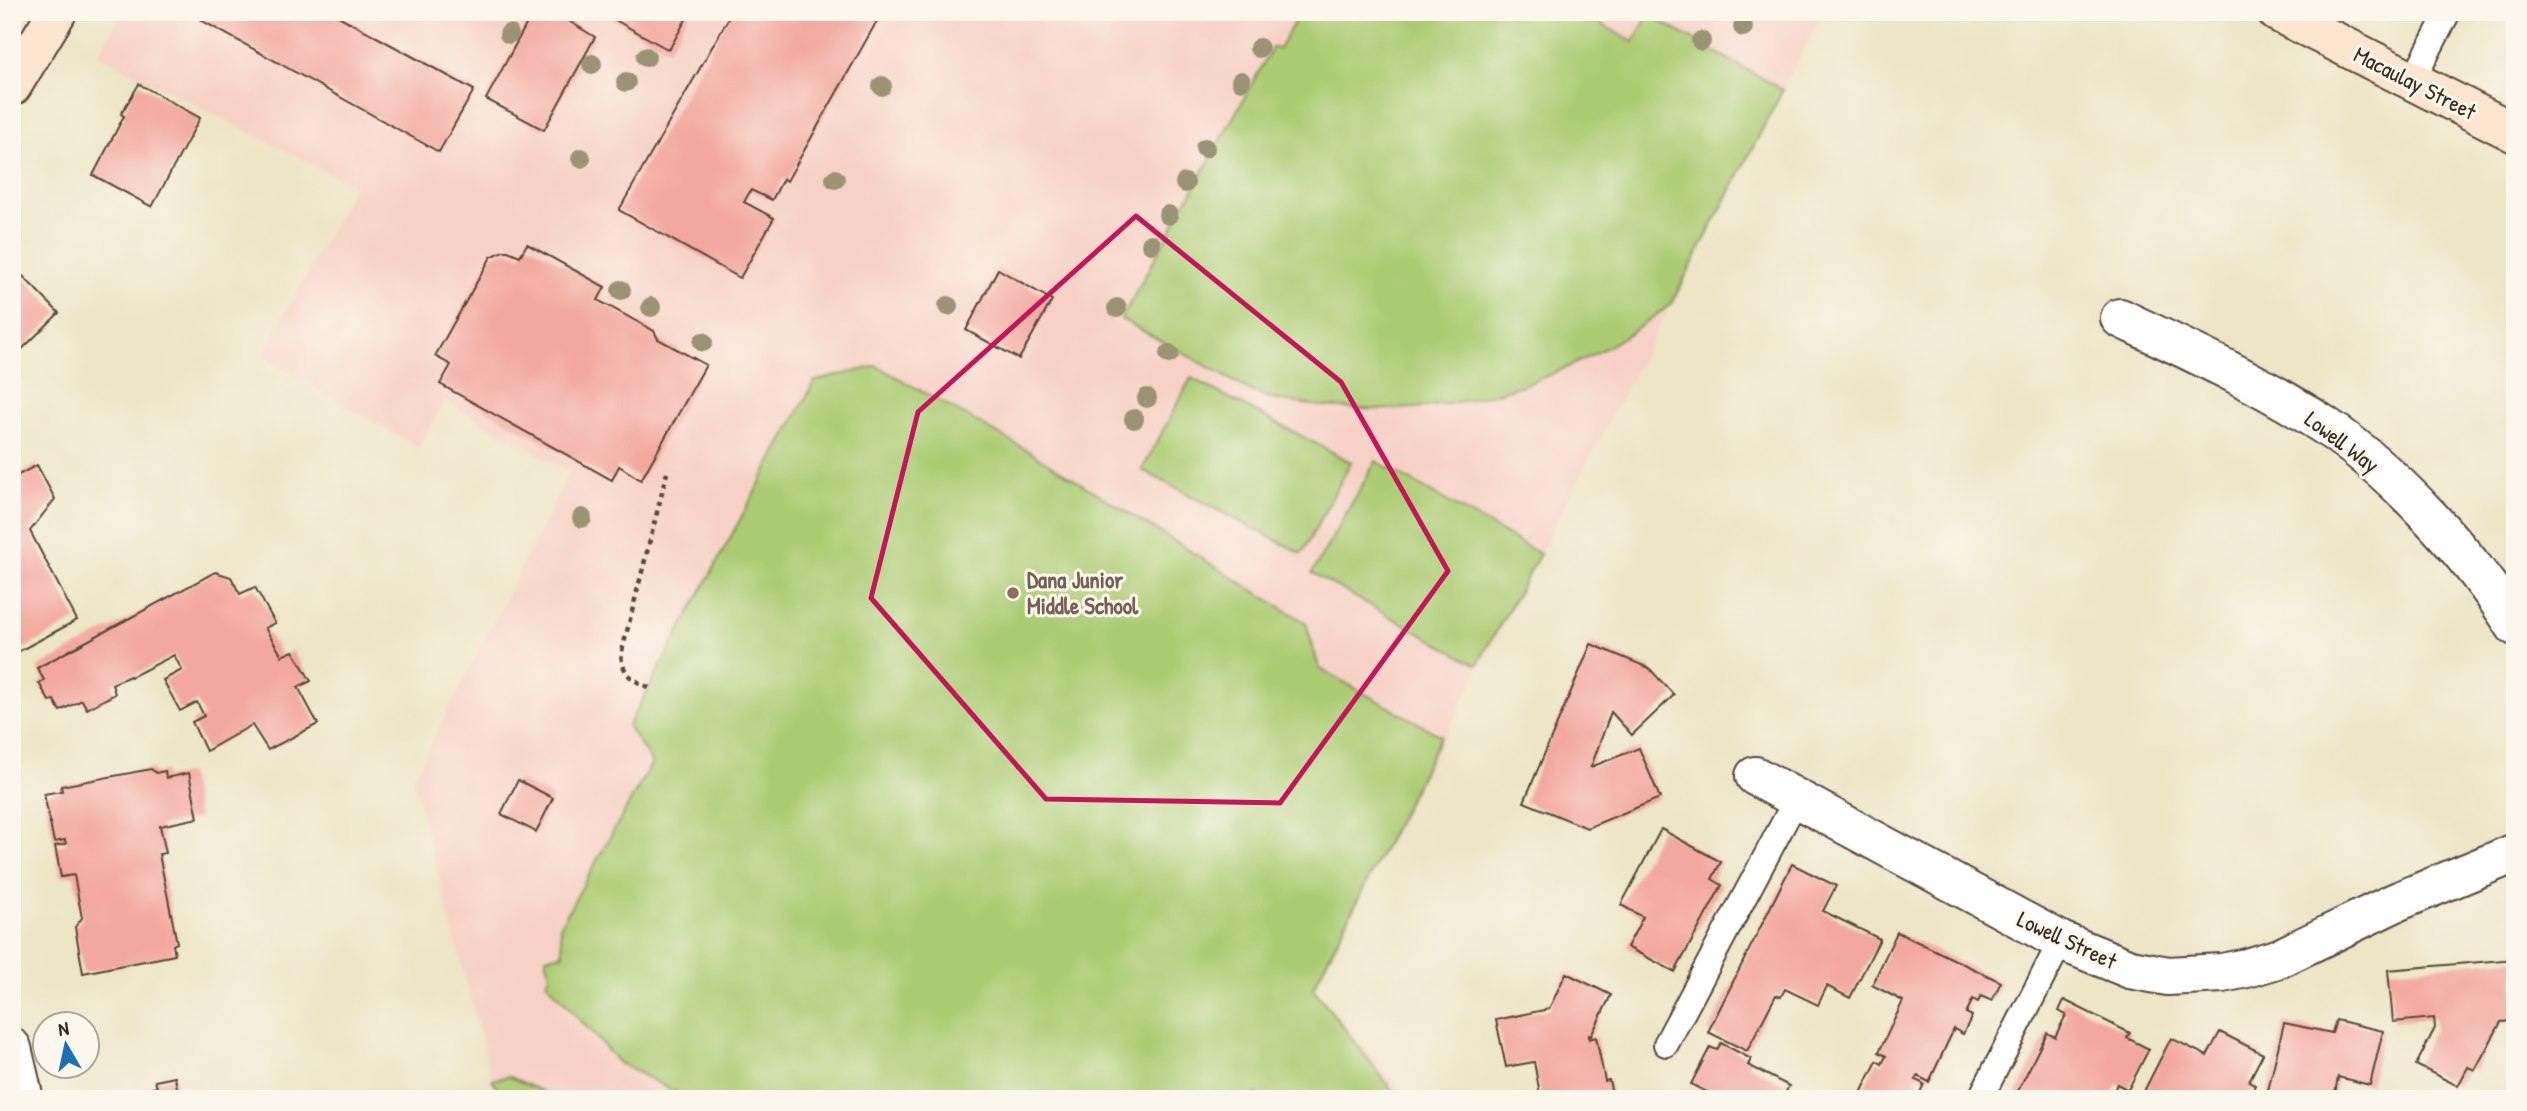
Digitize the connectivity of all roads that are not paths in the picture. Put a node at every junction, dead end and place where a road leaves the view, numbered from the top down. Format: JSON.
{"nodes":[{"id":1,"x":57,"y":12,"type":"edge"},
{"id":2,"x":2277,"y":12,"type":"edge"},
{"id":3,"x":2448,"y":12,"type":"edge"},
{"id":4,"x":2412,"y":82,"type":"junction"},
{"id":5,"x":12,"y":86,"type":"edge"},
{"id":6,"x":2515,"y":133,"type":"edge"},
{"id":7,"x":2120,"y":318,"type":"dead end"},
{"id":8,"x":2515,"y":626,"type":"edge"},
{"id":9,"x":1755,"y":776,"type":"dead end"},
{"id":10,"x":1797,"y":798,"type":"junction"},
{"id":11,"x":2515,"y":853,"type":"edge"},
{"id":12,"x":2061,"y":941,"type":"junction"},
{"id":13,"x":1666,"y":1044,"type":"dead end"},
{"id":14,"x":12,"y":1048,"type":"edge"},
{"id":15,"x":24,"y":1099,"type":"edge"},
{"id":16,"x":1980,"y":1099,"type":"edge"}],
"edges":[{"from":1,"to":5,"type":"street"},
{"from":2,"to":4,"type":"street","name":"Macaulay Street"},
{"from":3,"to":4,"type":"lane"},
{"from":4,"to":6,"type":"street","name":"Macaulay Street"},
{"from":7,"to":8,"type":"street","name":"Lowell Way"},
{"from":9,"to":10,"type":"street","name":"Lowell Street"},
{"from":10,"to":12,"type":"street","name":"Lowell Street"},
{"from":10,"to":13,"type":"lane"},
{"from":11,"to":12,"type":"street","name":"Lowell Street"},
{"from":12,"to":16,"type":"lane"},
{"from":14,"to":15,"type":"street"}]}
